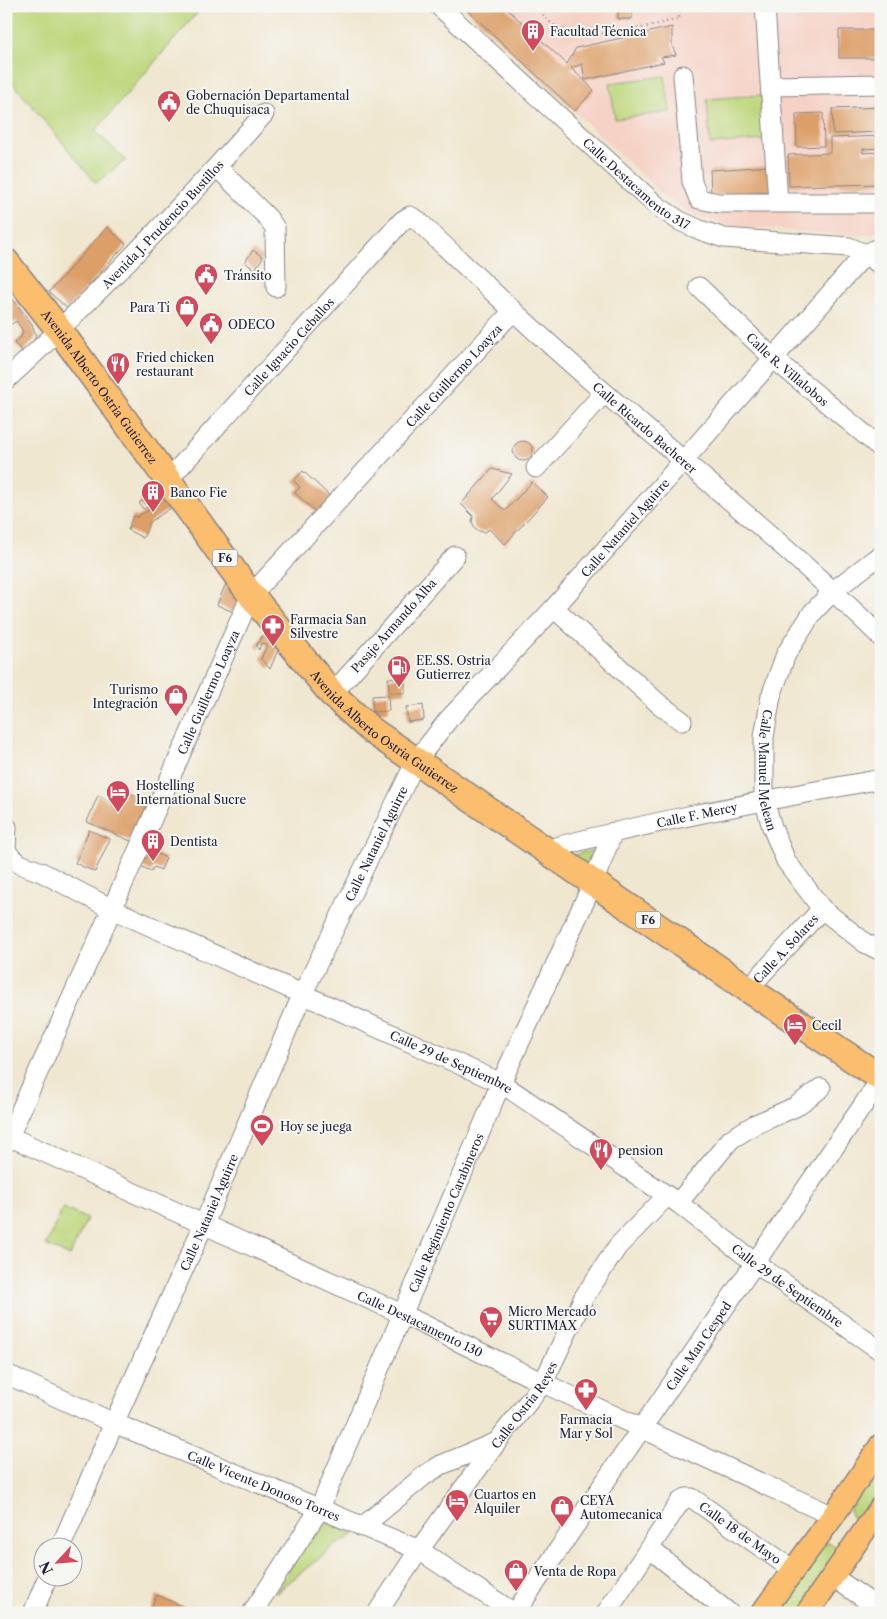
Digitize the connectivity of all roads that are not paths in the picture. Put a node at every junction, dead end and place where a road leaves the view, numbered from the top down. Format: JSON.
{"nodes":[{"id":1,"x":766,"y":6,"type":"edge"},
{"id":2,"x":446,"y":9,"type":"edge"},
{"id":3,"x":683,"y":75,"type":"dead end"},
{"id":4,"x":881,"y":84,"type":"edge"},
{"id":5,"x":771,"y":86,"type":"junction"},
{"id":6,"x":264,"y":114,"type":"dead end"},
{"id":7,"x":218,"y":167,"type":"junction"},
{"id":8,"x":778,"y":202,"type":"junction"},
{"id":9,"x":881,"y":203,"type":"edge"},
{"id":10,"x":410,"y":216,"type":"joint"},
{"id":11,"x":876,"y":255,"type":"edge"},
{"id":12,"x":6,"y":262,"type":"edge"},
{"id":13,"x":276,"y":287,"type":"dead end"},
{"id":14,"x":699,"y":287,"type":"dead end"},
{"id":15,"x":513,"y":311,"type":"junction"},
{"id":16,"x":60,"y":331,"type":"junction"},
{"id":17,"x":774,"y":359,"type":"junction"},
{"id":18,"x":6,"y":380,"type":"edge"},
{"id":19,"x":604,"y":393,"type":"junction"},
{"id":20,"x":881,"y":448,"type":"edge"},
{"id":21,"x":683,"y":461,"type":"junction"},
{"id":22,"x":536,"y":468,"type":"dead end"},
{"id":23,"x":168,"y":480,"type":"junction"},
{"id":24,"x":455,"y":556,"type":"dead end"},
{"id":25,"x":881,"y":556,"type":"edge"},
{"id":26,"x":833,"y":591,"type":"junction"},
{"id":27,"x":251,"y":595,"type":"junction"},
{"id":28,"x":554,"y":608,"type":"junction"},
{"id":29,"x":881,"y":637,"type":"edge"},
{"id":30,"x":332,"y":694,"type":"junction"},
{"id":31,"x":682,"y":721,"type":"dead end"},
{"id":32,"x":416,"y":761,"type":"junction"},
{"id":33,"x":881,"y":779,"type":"edge"},
{"id":34,"x":764,"y":800,"type":"junction"},
{"id":35,"x":6,"y":826,"type":"edge"},
{"id":36,"x":614,"y":832,"type":"junction"},
{"id":37,"x":545,"y":850,"type":"junction"},
{"id":38,"x":593,"y":883,"type":"junction"},
{"id":39,"x":112,"y":909,"type":"junction"},
{"id":40,"x":822,"y":909,"type":"junction"},
{"id":41,"x":881,"y":951,"type":"edge"},
{"id":42,"x":748,"y":989,"type":"junction"},
{"id":43,"x":303,"y":993,"type":"junction"},
{"id":44,"x":881,"y":1079,"type":"edge"},
{"id":45,"x":501,"y":1083,"type":"junction"},
{"id":46,"x":821,"y":1088,"type":"dead end"},
{"id":47,"x":7,"y":1138,"type":"edge"},
{"id":48,"x":673,"y":1199,"type":"junction"},
{"id":49,"x":204,"y":1224,"type":"junction"},
{"id":50,"x":755,"y":1263,"type":"junction"},
{"id":51,"x":402,"y":1314,"type":"junction"},
{"id":52,"x":881,"y":1351,"type":"edge"},
{"id":53,"x":6,"y":1374,"type":"edge"},
{"id":54,"x":543,"y":1383,"type":"junction"},
{"id":55,"x":114,"y":1423,"type":"junction"},
{"id":56,"x":641,"y":1428,"type":"junction"},
{"id":57,"x":497,"y":1442,"type":"junction"},
{"id":58,"x":881,"y":1445,"type":"edge"},
{"id":59,"x":881,"y":1507,"type":"edge"},
{"id":60,"x":319,"y":1510,"type":"junction"},
{"id":61,"x":833,"y":1516,"type":"junction"},
{"id":62,"x":362,"y":1527,"type":"junction"},
{"id":63,"x":875,"y":1533,"type":"edge"},
{"id":64,"x":65,"y":1536,"type":"edge"},
{"id":65,"x":649,"y":1548,"type":"junction"},
{"id":66,"x":419,"y":1550,"type":"junction"},
{"id":67,"x":793,"y":1570,"type":"junction"},
{"id":68,"x":842,"y":1583,"type":"junction"},
{"id":69,"x":44,"y":1586,"type":"edge"},
{"id":70,"x":881,"y":1610,"type":"edge"},
{"id":71,"x":33,"y":1613,"type":"edge"},
{"id":72,"x":252,"y":1613,"type":"edge"},
{"id":73,"x":377,"y":1613,"type":"edge"},
{"id":74,"x":514,"y":1613,"type":"edge"},
{"id":75,"x":606,"y":1613,"type":"edge"},
{"id":76,"x":729,"y":1613,"type":"edge"},
{"id":77,"x":762,"y":1613,"type":"edge"},
{"id":78,"x":807,"y":1613,"type":"edge"},
{"id":79,"x":821,"y":1613,"type":"edge"}],
"edges":[{"from":1,"to":5,"type":"street"},
{"from":2,"to":11,"type":"street","name":"Calle Destacamento 317"},
{"from":3,"to":8,"type":"street"},
{"from":4,"to":5,"type":"street"},
{"from":5,"to":8,"type":"street"},
{"from":6,"to":7,"type":"street","name":"Avenida J. Prudencio Bustillos"},
{"from":7,"to":13,"type":"street"},
{"from":7,"to":16,"type":"street","name":"Avenida J. Prudencio Bustillos"},
{"from":8,"to":9,"type":"street"},
{"from":10,"to":15,"type":"street","name":"Calle Ricardo Bacherer"},
{"from":10,"to":23,"type":"street","name":"Calle Ignacio Ceballos"},
{"from":11,"to":17,"type":"street","name":"Calle Nataniel Aguirre"},
{"from":12,"to":16,"type":"highway","name":"Avenida Alberto Ostria Gutierrez","number":"F6"},
{"from":14,"to":17,"type":"street","name":"Calle R. Villalobos"},
{"from":15,"to":19,"type":"street","name":"Calle Ricardo Bacherer"},
{"from":15,"to":27,"type":"street","name":"Calle Guillermo Loayza"},
{"from":16,"to":18,"type":"street","name":"Avenida J. Prudencio Bustillos"},
{"from":16,"to":23,"type":"highway","name":"Avenida Alberto Ostria Gutierrez","number":"F6"},
{"from":17,"to":20,"type":"street","name":"Calle R. Villalobos"},
{"from":17,"to":21,"type":"street","name":"Calle Nataniel Aguirre"},
{"from":19,"to":21,"type":"street","name":"Calle Ricardo Bacherer"},
{"from":19,"to":22,"type":"street"},
{"from":21,"to":26,"type":"street","name":"Calle Ricardo Bacherer"},
{"from":21,"to":28,"type":"street","name":"Calle Nataniel Aguirre"},
{"from":23,"to":27,"type":"highway","name":"Avenida Alberto Ostria Gutierrez","number":"F6"},
{"from":24,"to":30,"type":"street","name":"Pasaje Armando Alba"},
{"from":25,"to":26,"type":"street","name":"Calle Manuel Melean"},
{"from":26,"to":29,"type":"street","name":"Calle Ricardo Bacherer"},
{"from":26,"to":34,"type":"street","name":"Calle Manuel Melean"},
{"from":27,"to":30,"type":"highway","name":"Avenida Alberto Ostria Gutierrez","number":"F6"},
{"from":27,"to":39,"type":"street","name":"Calle Guillermo Loayza"},
{"from":28,"to":31,"type":"street"},
{"from":28,"to":32,"type":"street","name":"Calle Nataniel Aguirre"},
{"from":30,"to":32,"type":"highway","name":"Avenida Alberto Ostria Gutierrez","number":"F6"},
{"from":32,"to":37,"type":"highway","name":"Avenida Alberto Ostria Gutierrez","number":"F6"},
{"from":32,"to":43,"type":"street","name":"Calle Nataniel Aguirre"},
{"from":33,"to":34,"type":"street","name":"Calle F. Mercy"},
{"from":34,"to":36,"type":"street","name":"Calle F. Mercy"},
{"from":34,"to":40,"type":"street","name":"Calle Manuel Melean"},
{"from":35,"to":39,"type":"street","name":"Calle 29 de Septiembre"},
{"from":36,"to":37,"type":"street","name":"Calle F. Mercy"},
{"from":36,"to":38,"type":"street","name":"Calle Regimiento Carabineros"},
{"from":37,"to":38,"type":"highway","name":"Avenida Alberto Ostria Gutierrez","number":"F6"},
{"from":38,"to":42,"type":"highway","name":"Avenida Alberto Ostria Gutierrez","number":"F6"},
{"from":38,"to":45,"type":"street","name":"Calle Regimiento Carabineros"},
{"from":39,"to":43,"type":"street","name":"Calle 29 de Septiembre"},
{"from":39,"to":47,"type":"street","name":"Calle Guillermo Loayza"},
{"from":40,"to":41,"type":"street","name":"Calle Manuel Melean"},
{"from":40,"to":42,"type":"street","name":"Calle A. Solares"},
{"from":42,"to":44,"type":"highway","name":"Avenida Alberto Ostria Gutierrez","number":"F6"},
{"from":43,"to":45,"type":"street","name":"Calle 29 de Septiembre"},
{"from":43,"to":49,"type":"street","name":"Calle Nataniel Aguirre"},
{"from":44,"to":50,"type":"street","name":"Calle Man Cesped"},
{"from":45,"to":48,"type":"street","name":"Calle 29 de Septiembre"},
{"from":45,"to":51,"type":"street","name":"Calle Regimiento Carabineros"},
{"from":46,"to":48,"type":"street","name":"Calle Ostria Reyes"},
{"from":47,"to":49,"type":"street","name":"Calle Destacamento 130"},
{"from":48,"to":50,"type":"street","name":"Calle 29 de Septiembre"},
{"from":48,"to":54,"type":"street","name":"Calle Ostria Reyes"},
{"from":49,"to":51,"type":"street","name":"Calle Destacamento 130"},
{"from":49,"to":55,"type":"street","name":"Calle Nataniel Aguirre"},
{"from":50,"to":52,"type":"street","name":"Calle 29 de Septiembre"},
{"from":50,"to":56,"type":"street","name":"Calle Man Cesped"},
{"from":51,"to":54,"type":"street","name":"Calle Destacamento 130"},
{"from":51,"to":60,"type":"street","name":"Calle Regimiento Carabineros"},
{"from":53,"to":55,"type":"street","name":"Calle Vicente Donoso Torres"},
{"from":54,"to":56,"type":"street","name":"Calle Destacamento 130"},
{"from":54,"to":57,"type":"street","name":"Calle Ostria Reyes"},
{"from":55,"to":60,"type":"street","name":"Calle Vicente Donoso Torres"},
{"from":55,"to":64,"type":"street","name":"Calle Nataniel Aguirre"},
{"from":56,"to":61,"type":"street","name":"Calle Destacamento 130"},
{"from":56,"to":74,"type":"street","name":"Calle Man Cesped"},
{"from":57,"to":62,"type":"street"},
{"from":57,"to":66,"type":"street","name":"Calle Ostria Reyes"},
{"from":58,"to":61,"type":"main road"},
{"from":59,"to":63,"type":"main road"},
{"from":60,"to":62,"type":"street","name":"Calle Vicente Donoso Torres"},
{"from":60,"to":72,"type":"street","name":"Calle Regimiento Carabineros"},
{"from":61,"to":63,"type":"main road"},
{"from":61,"to":67,"type":"main road"},
{"from":62,"to":66,"type":"street","name":"Calle Vicente Donoso Torres"},
{"from":63,"to":68,"type":"main road"},
{"from":63,"to":78,"type":"main road"},
{"from":65,"to":67,"type":"street","name":"Calle 18 de Mayo"},
{"from":65,"to":75,"type":"street"},
{"from":65,"to":76,"type":"street"},
{"from":66,"to":73,"type":"street","name":"Calle Ostria Reyes"},
{"from":66,"to":74,"type":"street","name":"Calle Vicente Donoso Torres"},
{"from":67,"to":77,"type":"main road"},
{"from":68,"to":70,"type":"street"},
{"from":68,"to":79,"type":"main road"},
{"from":69,"to":71,"type":"street"}]}
